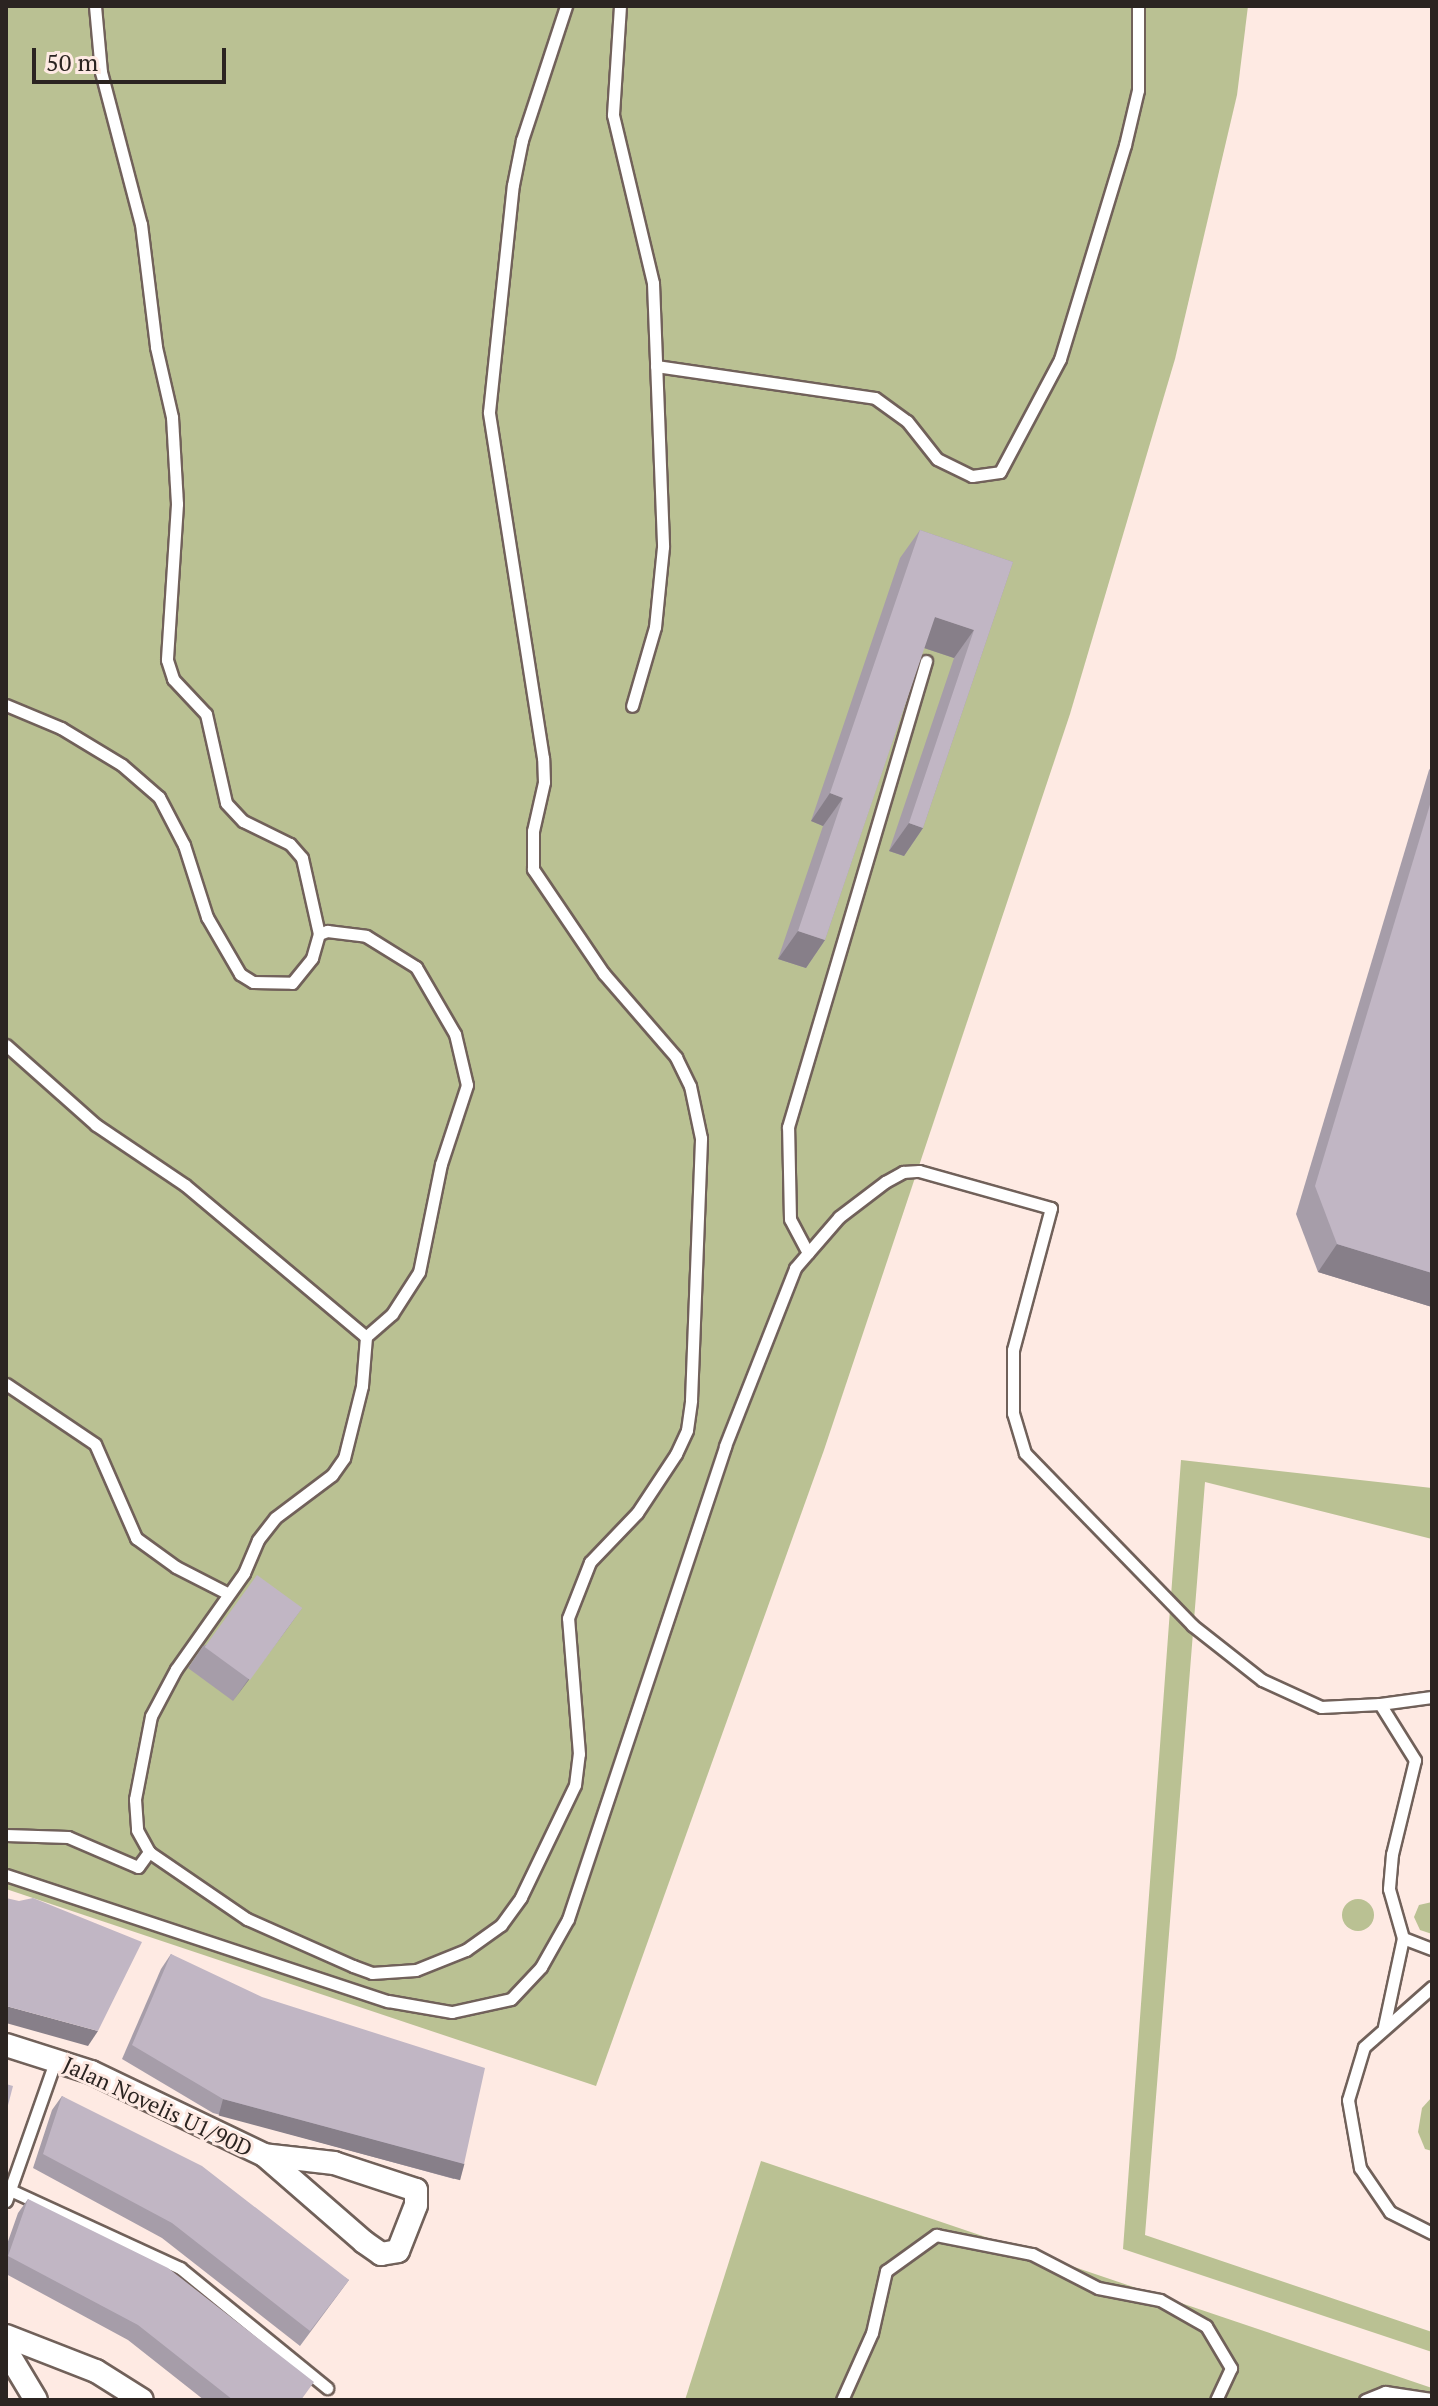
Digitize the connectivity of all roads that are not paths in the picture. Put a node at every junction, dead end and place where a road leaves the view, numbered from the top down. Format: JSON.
{"nodes":[{"id":1,"x":95,"y":6,"type":"edge"},
{"id":2,"x":566,"y":6,"type":"edge"},
{"id":3,"x":620,"y":6,"type":"edge"},
{"id":4,"x":1138,"y":6,"type":"edge"},
{"id":5,"x":656,"y":366,"type":"junction"},
{"id":6,"x":926,"y":661,"type":"edge"},
{"id":7,"x":6,"y":705,"type":"edge"},
{"id":8,"x":632,"y":706,"type":"dead end"},
{"id":9,"x":319,"y":934,"type":"junction"},
{"id":10,"x":6,"y":1045,"type":"edge"},
{"id":11,"x":808,"y":1253,"type":"junction"},
{"id":12,"x":366,"y":1337,"type":"junction"},
{"id":13,"x":6,"y":1384,"type":"edge"},
{"id":14,"x":229,"y":1594,"type":"junction"},
{"id":15,"x":1432,"y":1697,"type":"edge"},
{"id":16,"x":1380,"y":1704,"type":"junction"},
{"id":17,"x":6,"y":1835,"type":"edge"},
{"id":18,"x":149,"y":1852,"type":"junction"},
{"id":19,"x":6,"y":1875,"type":"edge"},
{"id":20,"x":1403,"y":1938,"type":"junction"},
{"id":21,"x":1432,"y":1949,"type":"edge"},
{"id":22,"x":1432,"y":1987,"type":"edge"},
{"id":23,"x":1384,"y":2027,"type":"junction"},
{"id":24,"x":6,"y":2045,"type":"edge"},
{"id":25,"x":56,"y":2058,"type":"junction"},
{"id":26,"x":264,"y":2155,"type":"junction"},
{"id":27,"x":8,"y":2193,"type":"edge"},
{"id":28,"x":1432,"y":2233,"type":"edge"},
{"id":29,"x":6,"y":2336,"type":"edge"},
{"id":30,"x":6,"y":2350,"type":"edge"},
{"id":31,"x":327,"y":2388,"type":"dead end"},
{"id":32,"x":1432,"y":2399,"type":"edge"},
{"id":33,"x":36,"y":2400,"type":"edge"},
{"id":34,"x":142,"y":2400,"type":"edge"},
{"id":35,"x":842,"y":2400,"type":"edge"},
{"id":36,"x":1216,"y":2400,"type":"edge"},
{"id":37,"x":1365,"y":2400,"type":"edge"}],
"edges":[{"from":1,"to":9,"type":"lane"},
{"from":2,"to":18,"type":"lane"},
{"from":3,"to":5,"type":"lane"},
{"from":4,"to":5,"type":"lane"},
{"from":5,"to":8,"type":"lane"},
{"from":6,"to":11,"type":"lane"},
{"from":7,"to":9,"type":"lane"},
{"from":9,"to":12,"type":"lane"},
{"from":10,"to":12,"type":"lane"},
{"from":11,"to":16,"type":"lane"},
{"from":11,"to":19,"type":"lane"},
{"from":12,"to":14,"type":"lane"},
{"from":13,"to":14,"type":"lane"},
{"from":14,"to":18,"type":"lane"},
{"from":15,"to":16,"type":"lane"},
{"from":16,"to":20,"type":"lane"},
{"from":17,"to":18,"type":"lane"},
{"from":20,"to":21,"type":"lane"},
{"from":20,"to":23,"type":"lane"},
{"from":22,"to":23,"type":"lane"},
{"from":23,"to":28,"type":"lane"},
{"from":24,"to":25,"type":"street","name":"Jalan Novelis U1/90D"},
{"from":25,"to":26,"type":"street","name":"Jalan Novelis U1/90D"},
{"from":25,"to":27,"type":"lane"},
{"from":26,"to":26,"type":"street","name":"Jalan Novelis U1/90D"},
{"from":27,"to":31,"type":"lane"},
{"from":29,"to":34,"type":"street"},
{"from":30,"to":33,"type":"street"},
{"from":32,"to":37,"type":"lane"},
{"from":35,"to":36,"type":"lane"}]}
